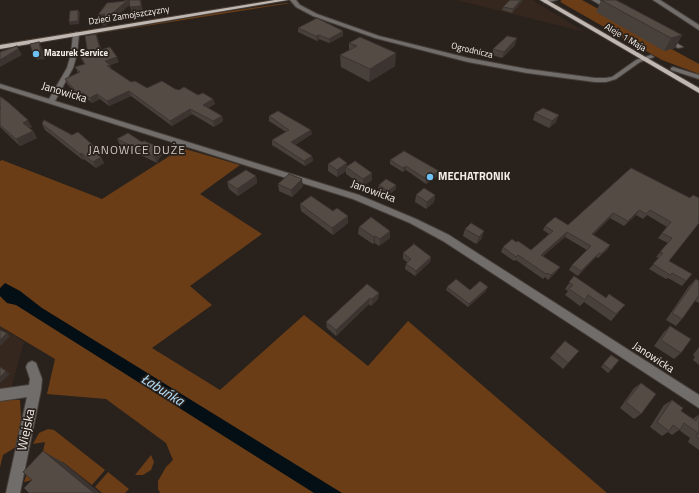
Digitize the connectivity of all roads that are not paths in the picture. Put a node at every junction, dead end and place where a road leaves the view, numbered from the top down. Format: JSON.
{"nodes":[{"id":1,"x":261,"y":0,"type":"edge"},
{"id":2,"x":285,"y":0,"type":"edge"},
{"id":3,"x":293,"y":0,"type":"edge"},
{"id":4,"x":550,"y":0,"type":"edge"},
{"id":5,"x":595,"y":0,"type":"edge"},
{"id":6,"x":656,"y":0,"type":"edge"},
{"id":7,"x":620,"y":14,"type":"edge"},
{"id":8,"x":699,"y":28,"type":"edge"},
{"id":9,"x":76,"y":34,"type":"junction"},
{"id":10,"x":660,"y":36,"type":"edge"},
{"id":11,"x":0,"y":42,"type":"edge"},
{"id":12,"x":0,"y":47,"type":"edge"},
{"id":13,"x":680,"y":47,"type":"edge"},
{"id":14,"x":648,"y":58,"type":"junction"},
{"id":15,"x":673,"y":69,"type":"junction"},
{"id":16,"x":699,"y":77,"type":"edge"},
{"id":17,"x":699,"y":84,"type":"edge"},
{"id":18,"x":0,"y":86,"type":"edge"},
{"id":19,"x":699,"y":91,"type":"edge"},
{"id":20,"x":51,"y":101,"type":"junction"},
{"id":21,"x":32,"y":367,"type":"dead end"},
{"id":22,"x":36,"y":390,"type":"junction"},
{"id":23,"x":0,"y":395,"type":"edge"},
{"id":24,"x":699,"y":402,"type":"edge"},
{"id":25,"x":14,"y":493,"type":"edge"}],
"edges":[{"from":1,"to":11,"type":"main road","name":"Dzieci Zamojszczyzny"},
{"from":2,"to":9,"type":"main road","name":"Dzieci Zamojszczyzny"},
{"from":3,"to":14,"type":"street","name":"Ogrodnicza"},
{"from":4,"to":14,"type":"main road","name":"Aleje 1 Maja"},
{"from":5,"to":7,"type":"street"},
{"from":6,"to":8,"type":"street"},
{"from":9,"to":12,"type":"main road","name":"Dzieci Zamojszczyzny"},
{"from":9,"to":20,"type":"street"},
{"from":10,"to":13,"type":"street"},
{"from":14,"to":15,"type":"main road","name":"Aleje 1 Maja"},
{"from":14,"to":19,"type":"main road","name":"Aleje 1 Maja"},
{"from":15,"to":16,"type":"street"},
{"from":15,"to":17,"type":"main road","name":"Aleje 1 Maja"},
{"from":18,"to":20,"type":"street","name":"Janowicka"},
{"from":20,"to":24,"type":"street","name":"Janowicka"},
{"from":21,"to":22,"type":"street","name":"Wiejska"},
{"from":22,"to":23,"type":"street"},
{"from":22,"to":25,"type":"street","name":"Wiejska"}]}
